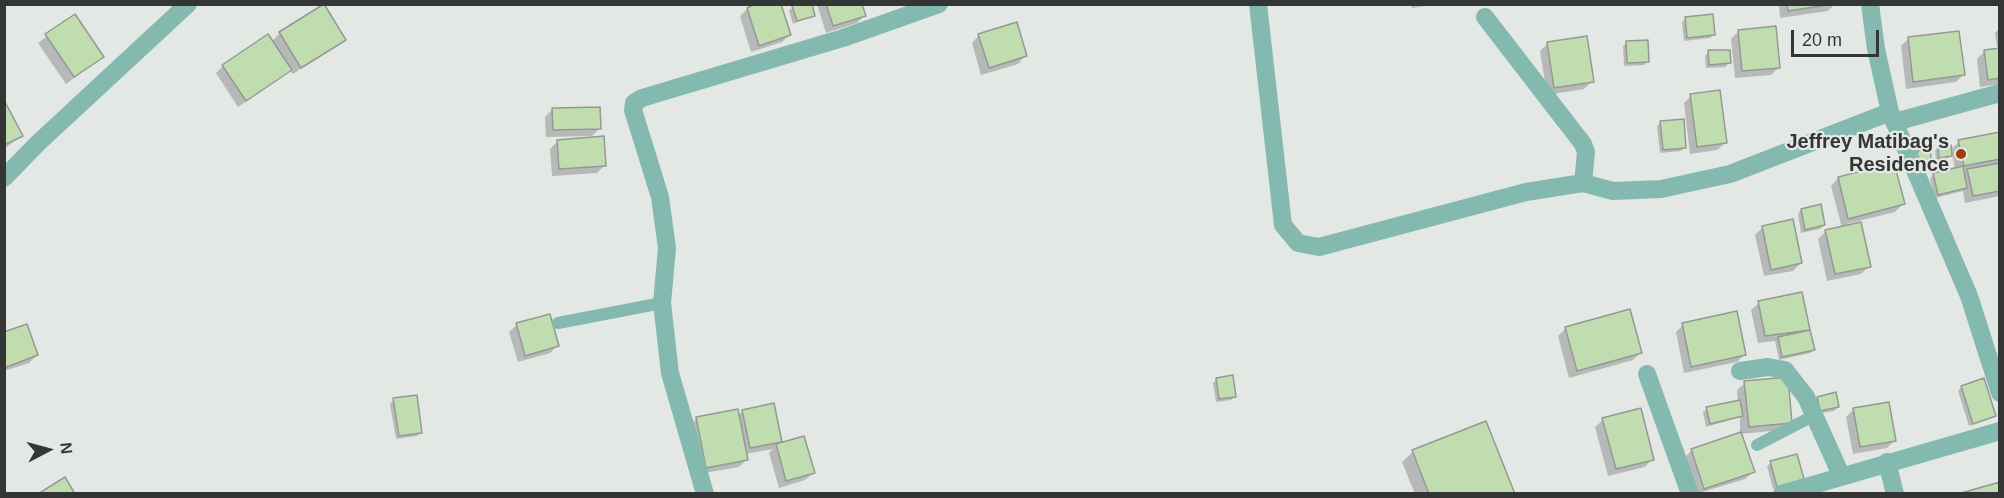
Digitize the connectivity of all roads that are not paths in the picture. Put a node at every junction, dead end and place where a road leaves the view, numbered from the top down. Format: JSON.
{"nodes":[{"id":1,"x":188,"y":4,"type":"edge"},
{"id":2,"x":939,"y":4,"type":"edge"},
{"id":3,"x":1258,"y":4,"type":"edge"},
{"id":4,"x":1870,"y":4,"type":"edge"},
{"id":5,"x":1485,"y":18,"type":"dead end"},
{"id":6,"x":2000,"y":93,"type":"edge"},
{"id":7,"x":1893,"y":117,"type":"junction"},
{"id":8,"x":4,"y":178,"type":"edge"},
{"id":9,"x":1583,"y":183,"type":"junction"},
{"id":10,"x":662,"y":303,"type":"junction"},
{"id":11,"x":558,"y":323,"type":"dead end"},
{"id":12,"x":1740,"y":371,"type":"dead end"},
{"id":13,"x":1647,"y":374,"type":"dead end"},
{"id":14,"x":2000,"y":393,"type":"edge"},
{"id":15,"x":1812,"y":416,"type":"junction"},
{"id":16,"x":2000,"y":431,"type":"edge"},
{"id":17,"x":1757,"y":445,"type":"dead end"},
{"id":18,"x":1887,"y":462,"type":"junction"},
{"id":19,"x":1841,"y":476,"type":"junction"},
{"id":20,"x":705,"y":494,"type":"edge"},
{"id":21,"x":1690,"y":494,"type":"edge"},
{"id":22,"x":1782,"y":494,"type":"edge"},
{"id":23,"x":1895,"y":494,"type":"edge"}],
"edges":[{"from":1,"to":8,"type":"street"},
{"from":2,"to":10,"type":"street"},
{"from":3,"to":9,"type":"street"},
{"from":4,"to":7,"type":"street"},
{"from":5,"to":9,"type":"street"},
{"from":6,"to":7,"type":"street"},
{"from":7,"to":9,"type":"street"},
{"from":7,"to":14,"type":"street"},
{"from":10,"to":11,"type":"lane"},
{"from":10,"to":20,"type":"street"},
{"from":12,"to":15,"type":"street"},
{"from":13,"to":21,"type":"street"},
{"from":15,"to":17,"type":"lane"},
{"from":15,"to":19,"type":"street"},
{"from":16,"to":18,"type":"street"},
{"from":18,"to":19,"type":"street"},
{"from":18,"to":23,"type":"street"},
{"from":19,"to":22,"type":"street"}]}
